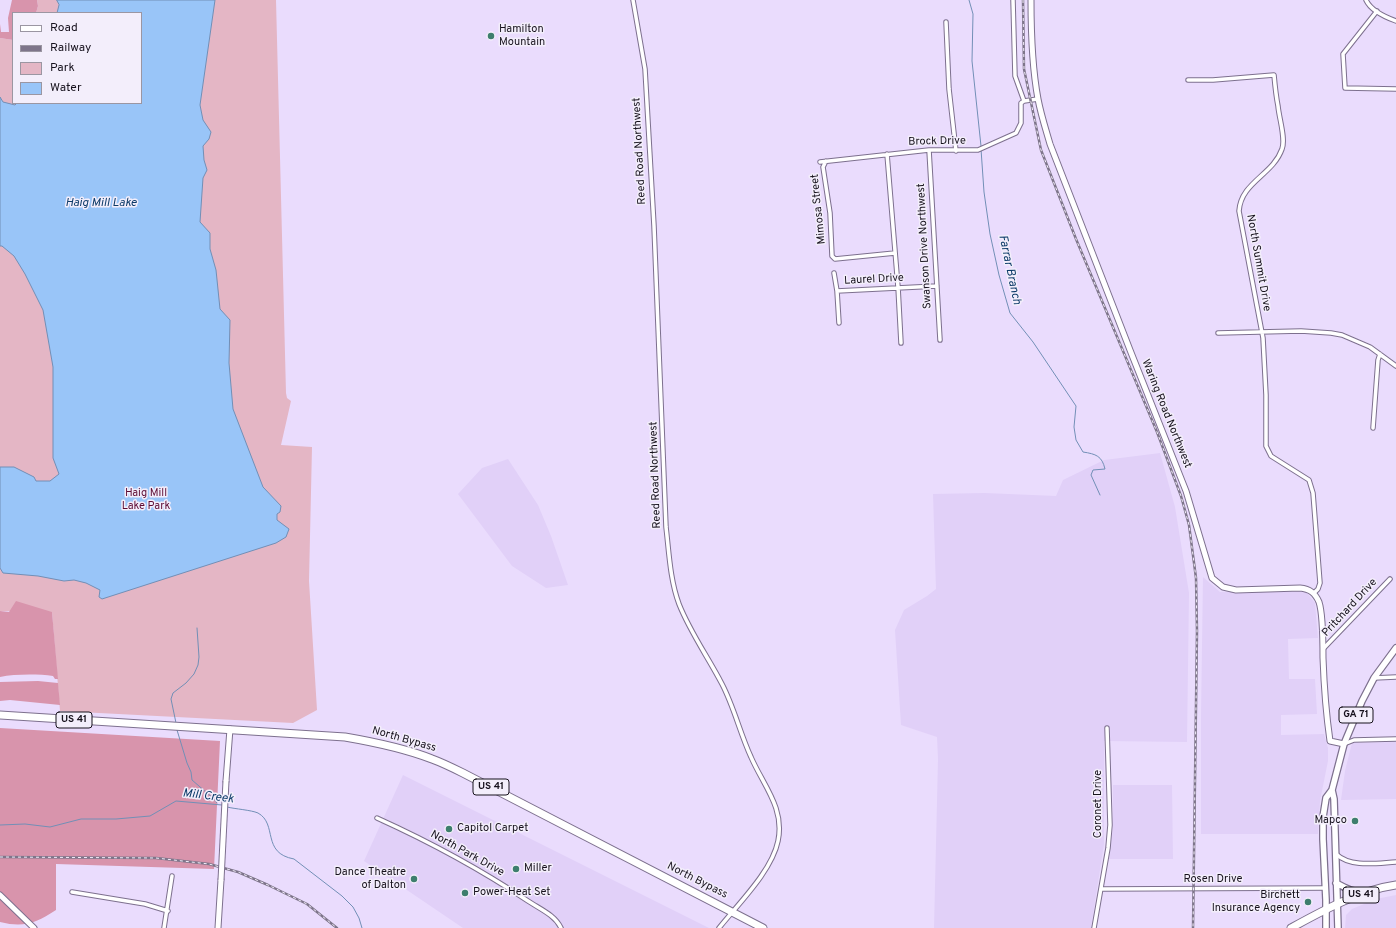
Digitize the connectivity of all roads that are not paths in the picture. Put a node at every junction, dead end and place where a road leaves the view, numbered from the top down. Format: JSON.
{"nodes":[{"id":1,"x":633,"y":0,"type":"edge"},
{"id":2,"x":1013,"y":0,"type":"edge"},
{"id":3,"x":1031,"y":0,"type":"edge"},
{"id":4,"x":1366,"y":0,"type":"edge"},
{"id":5,"x":1377,"y":11,"type":"junction"},
{"id":6,"x":1396,"y":21,"type":"edge"},
{"id":7,"x":946,"y":22,"type":"dead end"},
{"id":8,"x":1188,"y":80,"type":"dead end"},
{"id":9,"x":1396,"y":89,"type":"edge"},
{"id":10,"x":1038,"y":99,"type":"junction"},
{"id":11,"x":1024,"y":100,"type":"junction"},
{"id":12,"x":929,"y":150,"type":"junction"},
{"id":13,"x":956,"y":150,"type":"junction"},
{"id":14,"x":887,"y":154,"type":"junction"},
{"id":15,"x":826,"y":161,"type":"junction"},
{"id":16,"x":820,"y":162,"type":"dead end"},
{"id":17,"x":895,"y":253,"type":"junction"},
{"id":18,"x":834,"y":273,"type":"dead end"},
{"id":19,"x":937,"y":286,"type":"junction"},
{"id":20,"x":898,"y":287,"type":"junction"},
{"id":21,"x":837,"y":291,"type":"junction"},
{"id":22,"x":839,"y":323,"type":"dead end"},
{"id":23,"x":1262,"y":332,"type":"junction"},
{"id":24,"x":1218,"y":333,"type":"dead end"},
{"id":25,"x":940,"y":340,"type":"dead end"},
{"id":26,"x":901,"y":343,"type":"dead end"},
{"id":27,"x":1380,"y":354,"type":"junction"},
{"id":28,"x":1396,"y":366,"type":"edge"},
{"id":29,"x":1373,"y":428,"type":"dead end"},
{"id":30,"x":1390,"y":579,"type":"dead end"},
{"id":31,"x":1314,"y":593,"type":"junction"},
{"id":32,"x":1396,"y":648,"type":"edge"},
{"id":33,"x":1323,"y":649,"type":"junction"},
{"id":34,"x":1396,"y":677,"type":"edge"},
{"id":35,"x":1374,"y":678,"type":"junction"},
{"id":36,"x":0,"y":715,"type":"edge"},
{"id":37,"x":1107,"y":728,"type":"dead end"},
{"id":38,"x":230,"y":729,"type":"junction"},
{"id":39,"x":1396,"y":739,"type":"edge"},
{"id":40,"x":1344,"y":744,"type":"junction"},
{"id":41,"x":1332,"y":790,"type":"junction"},
{"id":42,"x":377,"y":818,"type":"dead end"},
{"id":43,"x":1335,"y":854,"type":"junction"},
{"id":44,"x":1396,"y":862,"type":"edge"},
{"id":45,"x":172,"y":876,"type":"dead end"},
{"id":46,"x":1336,"y":883,"type":"junction"},
{"id":47,"x":1396,"y":885,"type":"edge"},
{"id":48,"x":1325,"y":888,"type":"junction"},
{"id":49,"x":1382,"y":888,"type":"junction"},
{"id":50,"x":1102,"y":889,"type":"junction"},
{"id":51,"x":72,"y":892,"type":"dead end"},
{"id":52,"x":0,"y":895,"type":"edge"},
{"id":53,"x":1338,"y":905,"type":"junction"},
{"id":54,"x":1326,"y":910,"type":"junction"},
{"id":55,"x":168,"y":911,"type":"junction"},
{"id":56,"x":732,"y":912,"type":"junction"},
{"id":57,"x":34,"y":928,"type":"edge"},
{"id":58,"x":164,"y":928,"type":"edge"},
{"id":59,"x":218,"y":928,"type":"edge"},
{"id":60,"x":561,"y":928,"type":"edge"},
{"id":61,"x":719,"y":928,"type":"edge"},
{"id":62,"x":763,"y":928,"type":"edge"},
{"id":63,"x":1094,"y":928,"type":"edge"},
{"id":64,"x":1292,"y":928,"type":"edge"},
{"id":65,"x":1326,"y":928,"type":"edge"},
{"id":66,"x":1338,"y":928,"type":"edge"}],
"edges":[{"from":1,"to":56,"type":"street","name":"Reed Road Northwest"},
{"from":2,"to":11,"type":"street"},
{"from":3,"to":10,"type":"street","name":"Waring Road Northwest"},
{"from":4,"to":5,"type":"street"},
{"from":5,"to":6,"type":"street"},
{"from":5,"to":9,"type":"street"},
{"from":7,"to":13,"type":"street"},
{"from":8,"to":23,"type":"street","name":"North Summit Drive"},
{"from":10,"to":11,"type":"street"},
{"from":10,"to":31,"type":"street","name":"Waring Road Northwest"},
{"from":11,"to":13,"type":"street","name":"Brock Drive"},
{"from":12,"to":13,"type":"street","name":"Brock Drive"},
{"from":12,"to":14,"type":"street","name":"Brock Drive"},
{"from":12,"to":19,"type":"street","name":"Swanson Drive Northwest"},
{"from":14,"to":15,"type":"street","name":"Brock Drive"},
{"from":14,"to":17,"type":"street"},
{"from":15,"to":16,"type":"street","name":"Brock Drive"},
{"from":15,"to":17,"type":"street","name":"Mimosa Street"},
{"from":17,"to":20,"type":"street"},
{"from":18,"to":21,"type":"street"},
{"from":19,"to":20,"type":"street","name":"Laurel Drive"},
{"from":19,"to":25,"type":"street","name":"Swanson Drive Northwest"},
{"from":20,"to":21,"type":"street","name":"Laurel Drive"},
{"from":20,"to":26,"type":"street"},
{"from":21,"to":22,"type":"street"},
{"from":23,"to":24,"type":"street"},
{"from":23,"to":27,"type":"street"},
{"from":23,"to":31,"type":"street","name":"North Summit Drive"},
{"from":27,"to":28,"type":"street"},
{"from":27,"to":29,"type":"street"},
{"from":30,"to":33,"type":"street","name":"Pritchard Drive"},
{"from":31,"to":33,"type":"street"},
{"from":32,"to":35,"type":"main road","number":"GA 71"},
{"from":33,"to":40,"type":"street"},
{"from":34,"to":35,"type":"street"},
{"from":35,"to":40,"type":"main road","number":"GA 71"},
{"from":36,"to":38,"type":"highway","name":"North Bypass","number":"US 41"},
{"from":37,"to":50,"type":"street","name":"Coronet Drive"},
{"from":38,"to":56,"type":"highway","name":"North Bypass","number":"US 41"},
{"from":38,"to":59,"type":"street","bridge":true},
{"from":39,"to":40,"type":"street"},
{"from":40,"to":41,"type":"main road","number":"GA 71"},
{"from":41,"to":43,"type":"main road","number":"GA 71"},
{"from":41,"to":48,"type":"main road","number":"GA 71"},
{"from":42,"to":60,"type":"street","name":"North Park Drive"},
{"from":43,"to":44,"type":"street"},
{"from":43,"to":46,"type":"main road","number":"GA 71"},
{"from":45,"to":55,"type":"street"},
{"from":46,"to":49,"type":"main road"},
{"from":46,"to":53,"type":"main road","number":"GA 71"},
{"from":47,"to":49,"type":"highway","number":"US 41"},
{"from":48,"to":50,"type":"street","name":"Rosen Drive"},
{"from":48,"to":54,"type":"main road","number":"GA 71"},
{"from":49,"to":53,"type":"highway","number":"US 41"},
{"from":50,"to":63,"type":"street","name":"Coronet Drive"},
{"from":51,"to":55,"type":"street"},
{"from":52,"to":57,"type":"street"},
{"from":53,"to":54,"type":"highway","number":"US 41"},
{"from":53,"to":66,"type":"main road"},
{"from":54,"to":64,"type":"highway","number":"US 41"},
{"from":54,"to":65,"type":"main road"},
{"from":55,"to":58,"type":"street"},
{"from":56,"to":61,"type":"street","name":"Reed Road Northwest"},
{"from":56,"to":62,"type":"highway","name":"North Bypass","number":"US 41"}]}
